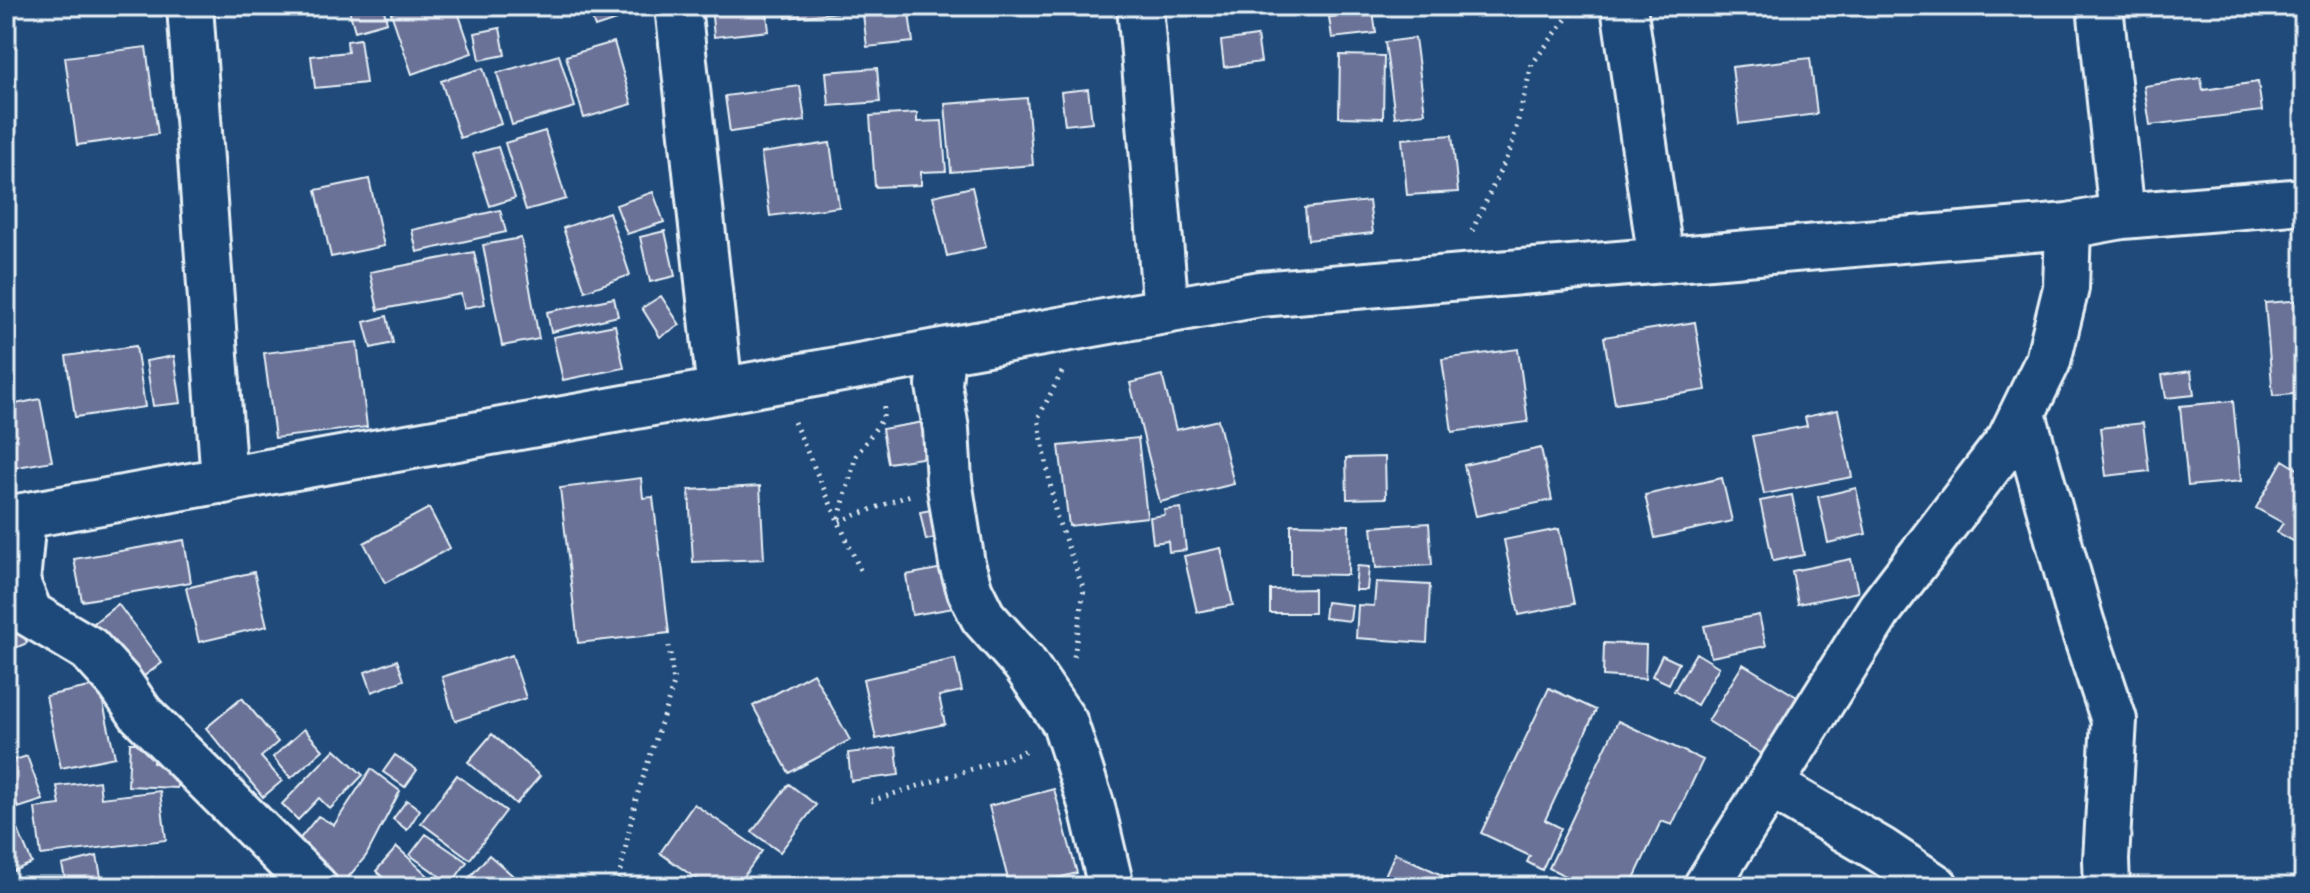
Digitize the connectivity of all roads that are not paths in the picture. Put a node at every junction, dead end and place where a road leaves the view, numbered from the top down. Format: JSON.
{"nodes":[{"id":1,"x":190,"y":6,"type":"edge"},
{"id":2,"x":678,"y":6,"type":"edge"},
{"id":3,"x":1140,"y":6,"type":"edge"},
{"id":4,"x":1624,"y":6,"type":"edge"},
{"id":5,"x":2100,"y":6,"type":"edge"},
{"id":6,"x":2304,"y":201,"type":"edge"},
{"id":7,"x":2122,"y":216,"type":"junction"},
{"id":8,"x":2068,"y":226,"type":"junction"},
{"id":9,"x":1661,"y":260,"type":"junction"},
{"id":10,"x":1166,"y":311,"type":"junction"},
{"id":11,"x":942,"y":352,"type":"junction"},
{"id":12,"x":720,"y":391,"type":"junction"},
{"id":13,"x":2023,"y":414,"type":"junction"},
{"id":14,"x":224,"y":481,"type":"junction"},
{"id":15,"x":14,"y":518,"type":"edge"},
{"id":16,"x":1770,"y":785,"type":"junction"},
{"id":17,"x":315,"y":887,"type":"edge"},
{"id":18,"x":1111,"y":887,"type":"edge"},
{"id":19,"x":1706,"y":887,"type":"edge"},
{"id":20,"x":1936,"y":887,"type":"edge"},
{"id":21,"x":2107,"y":887,"type":"edge"}],
"edges":[{"from":1,"to":14,"type":"street"},
{"from":2,"to":12,"type":"street"},
{"from":3,"to":10,"type":"street"},
{"from":4,"to":9,"type":"street"},
{"from":5,"to":7,"type":"street"},
{"from":6,"to":7,"type":"street"},
{"from":7,"to":8,"type":"street"},
{"from":8,"to":9,"type":"street"},
{"from":8,"to":13,"type":"street"},
{"from":9,"to":10,"type":"street"},
{"from":10,"to":11,"type":"street"},
{"from":11,"to":12,"type":"street"},
{"from":11,"to":18,"type":"street"},
{"from":12,"to":14,"type":"street"},
{"from":13,"to":16,"type":"street"},
{"from":13,"to":21,"type":"street"},
{"from":14,"to":15,"type":"street"},
{"from":15,"to":17,"type":"street"},
{"from":16,"to":19,"type":"street"},
{"from":16,"to":20,"type":"street"}]}
